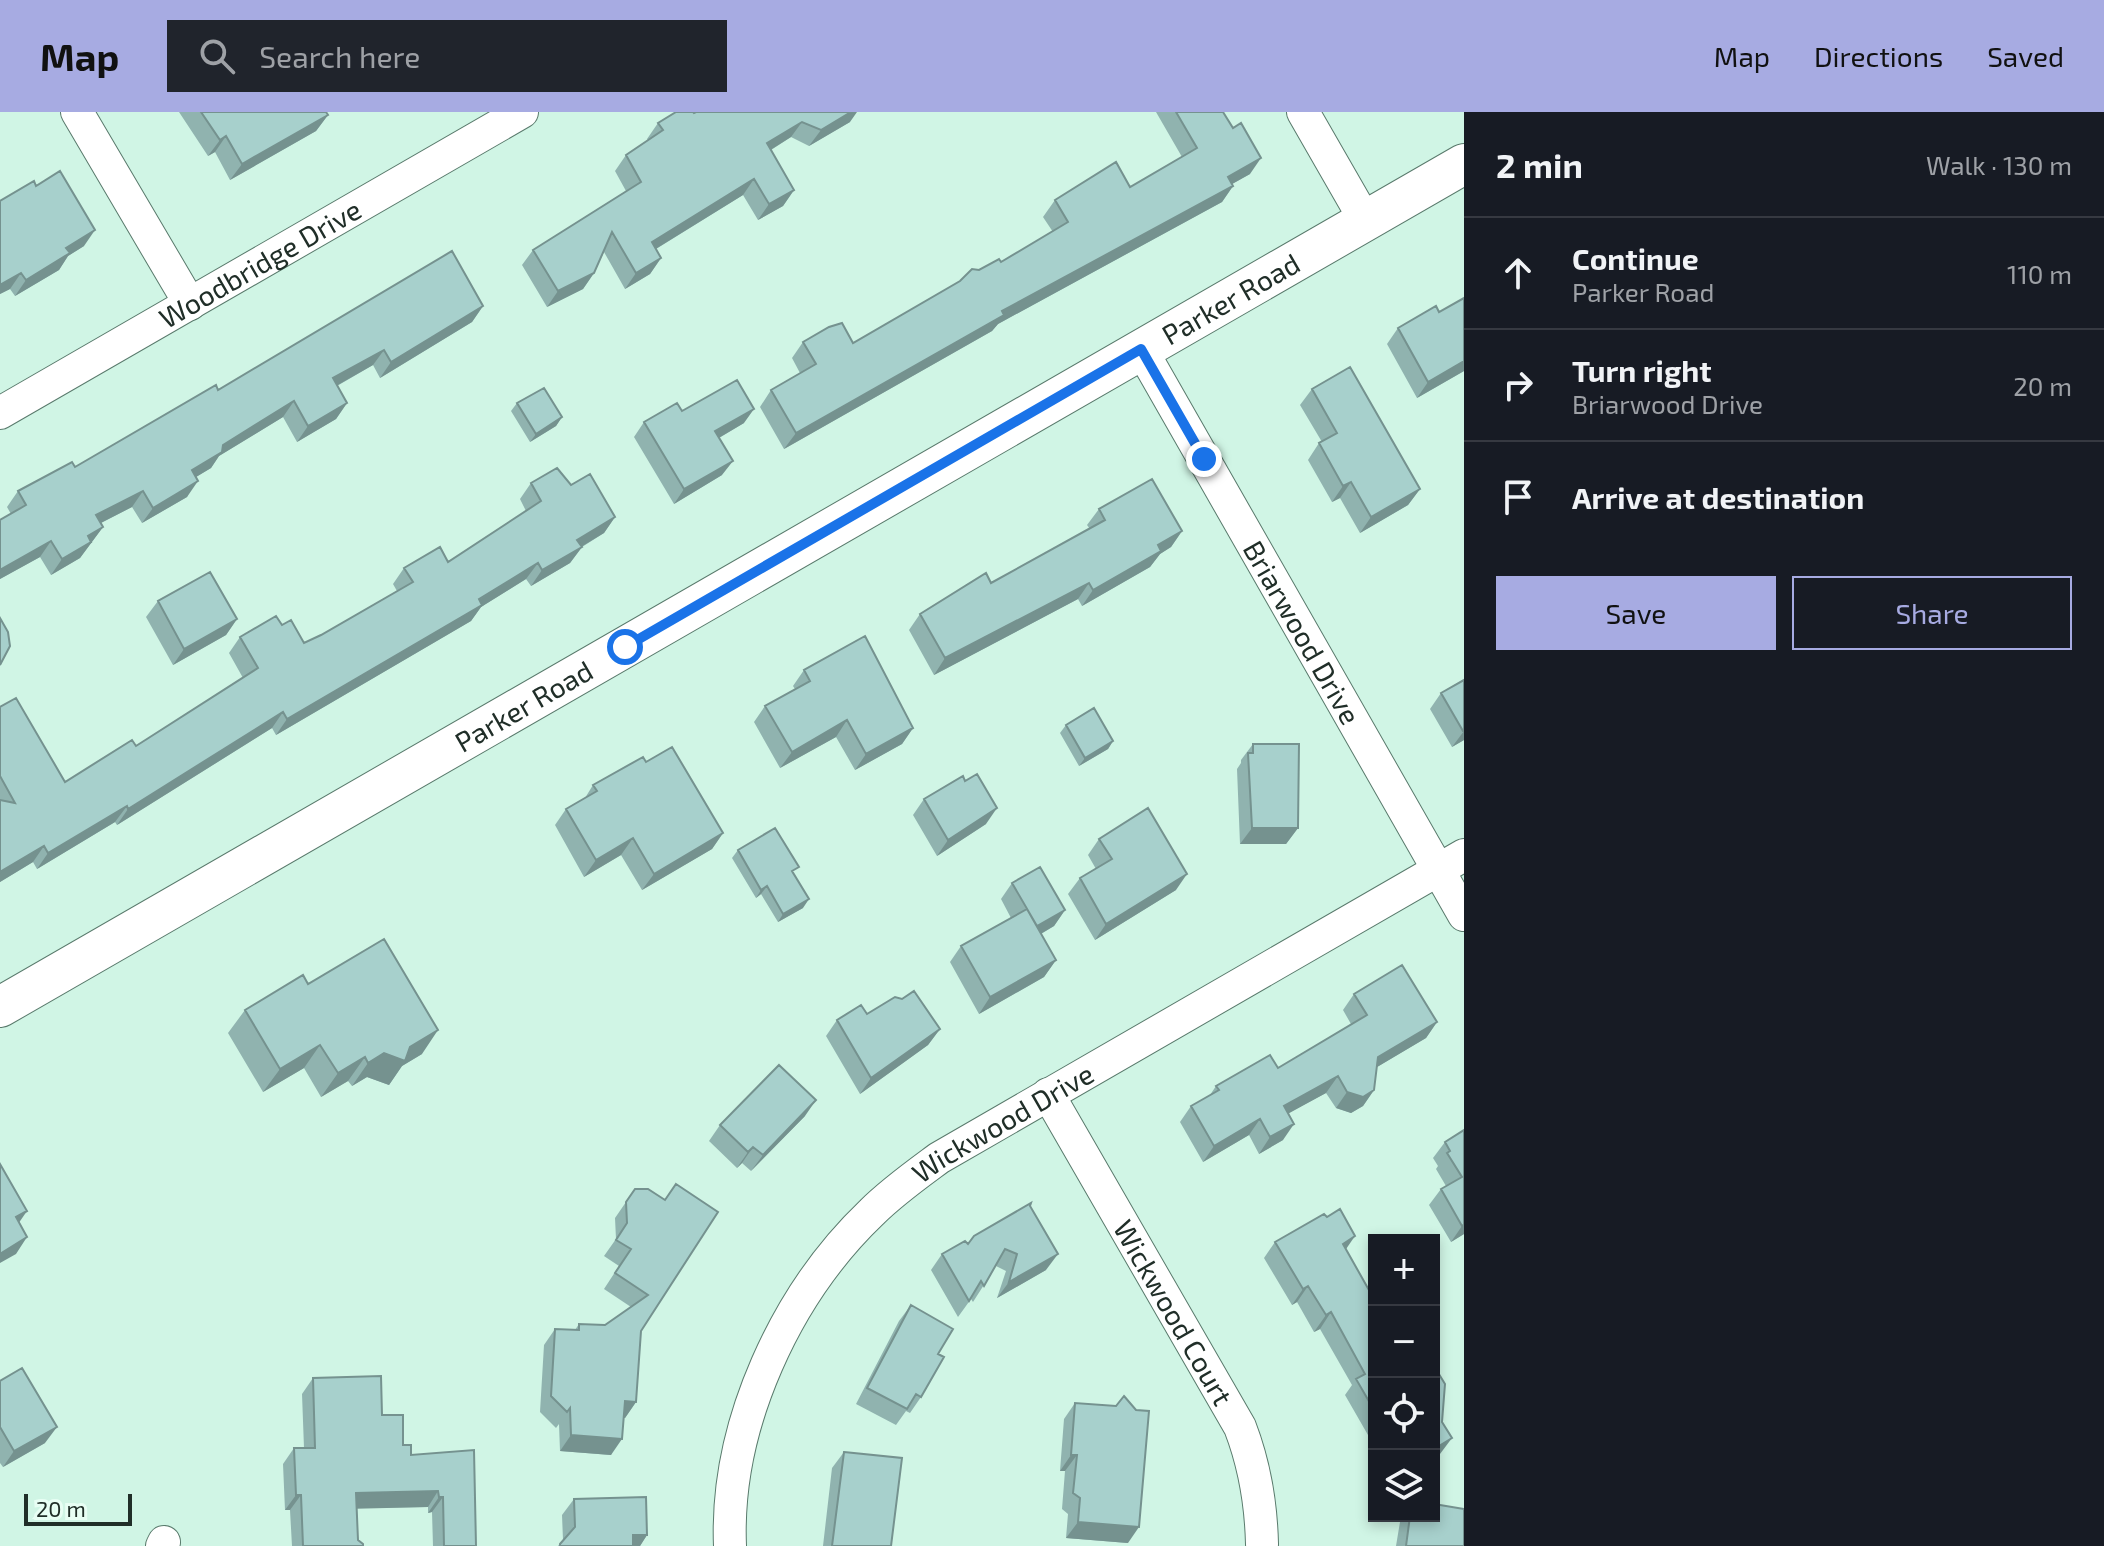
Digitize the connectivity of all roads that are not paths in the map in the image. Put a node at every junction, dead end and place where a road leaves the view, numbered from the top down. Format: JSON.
{"nodes":[{"id":1,"x":77,"y":112,"type":"edge"},
{"id":2,"x":522,"y":112,"type":"edge"},
{"id":3,"x":1303,"y":112,"type":"edge"},
{"id":4,"x":1464,"y":164,"type":"edge"},
{"id":5,"x":1365,"y":220,"type":"junction"},
{"id":6,"x":190,"y":304,"type":"junction"},
{"id":7,"x":1141,"y":349,"type":"junction"},
{"id":8,"x":0,"y":413,"type":"edge"},
{"id":9,"x":1451,"y":862,"type":"edge"},
{"id":10,"x":1464,"y":915,"type":"edge"},
{"id":11,"x":0,"y":1007,"type":"edge"},
{"id":12,"x":1048,"y":1094,"type":"junction"},
{"id":13,"x":1262,"y":1544,"type":"dead end"},
{"id":14,"x":730,"y":1546,"type":"edge"}],
"edges":[{"from":1,"to":6,"type":"street"},
{"from":2,"to":6,"type":"street","name":"Woodbridge Drive"},
{"from":3,"to":5,"type":"street"},
{"from":4,"to":5,"type":"street","name":"Parker Road"},
{"from":5,"to":7,"type":"street","name":"Parker Road"},
{"from":6,"to":8,"type":"street","name":"Woodbridge Drive"},
{"from":7,"to":9,"type":"street","name":"Briarwood Drive"},
{"from":7,"to":11,"type":"street","name":"Parker Road"},
{"from":9,"to":10,"type":"street","name":"Briarwood Drive"},
{"from":9,"to":12,"type":"street","name":"Wickwood Drive"},
{"from":12,"to":13,"type":"street","name":"Wickwood Court"},
{"from":12,"to":14,"type":"street","name":"Wickwood Drive"}]}
